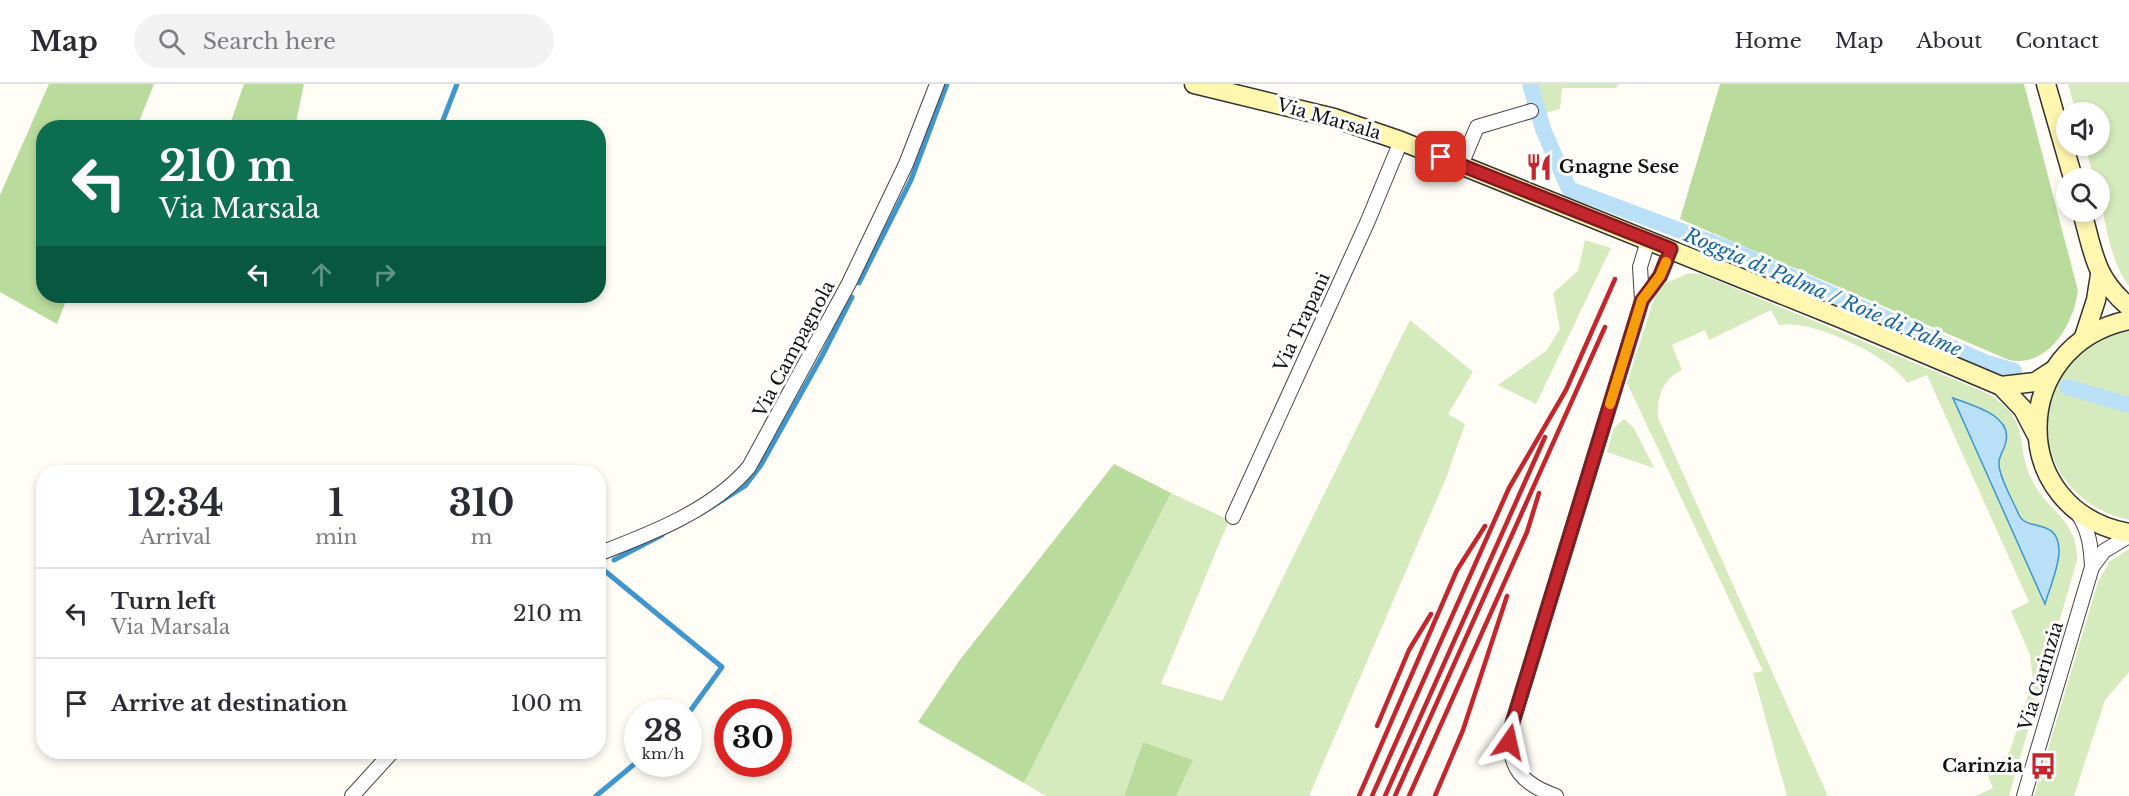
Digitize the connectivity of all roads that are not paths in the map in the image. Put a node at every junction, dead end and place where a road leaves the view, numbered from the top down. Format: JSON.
{"nodes":[{"id":1,"x":937,"y":84,"type":"edge"},
{"id":2,"x":1194,"y":84,"type":"edge"},
{"id":3,"x":2046,"y":84,"type":"edge"},
{"id":4,"x":1531,"y":111,"type":"dead end"},
{"id":5,"x":1401,"y":141,"type":"junction"},
{"id":6,"x":1461,"y":165,"type":"junction"},
{"id":7,"x":2070,"y":168,"type":"edge"},
{"id":8,"x":2085,"y":222,"type":"edge"},
{"id":9,"x":1648,"y":241,"type":"junction"},
{"id":10,"x":1671,"y":249,"type":"junction"},
{"id":11,"x":2100,"y":275,"type":"junction"},
{"id":12,"x":1642,"y":300,"type":"junction"},
{"id":13,"x":2129,"y":307,"type":"edge"},
{"id":14,"x":2129,"y":320,"type":"edge"},
{"id":15,"x":2084,"y":337,"type":"junction"},
{"id":16,"x":2052,"y":371,"type":"junction"},
{"id":17,"x":2001,"y":386,"type":"junction"},
{"id":18,"x":2037,"y":434,"type":"junction"},
{"id":19,"x":2076,"y":510,"type":"junction"},
{"id":20,"x":1233,"y":517,"type":"dead end"},
{"id":21,"x":2129,"y":534,"type":"edge"},
{"id":22,"x":606,"y":550,"type":"edge"},
{"id":23,"x":2092,"y":567,"type":"junction"},
{"id":24,"x":386,"y":759,"type":"edge"},
{"id":25,"x":352,"y":796,"type":"edge"},
{"id":26,"x":1556,"y":796,"type":"edge"},
{"id":27,"x":2024,"y":796,"type":"edge"}],
"edges":[{"from":1,"to":22,"type":"street","name":"Via Campagnola"},
{"from":2,"to":5,"type":"street","name":"Via Marsala"},
{"from":3,"to":7,"type":"street"},
{"from":4,"to":6,"type":"street"},
{"from":5,"to":6,"type":"street","name":"Via Marsala"},
{"from":5,"to":20,"type":"street","name":"Via Trapani"},
{"from":6,"to":9,"type":"street","name":"Via Marsala"},
{"from":8,"to":11,"type":"street"},
{"from":9,"to":10,"type":"street","name":"Via Marsala"},
{"from":9,"to":12,"type":"street"},
{"from":10,"to":12,"type":"street"},
{"from":10,"to":17,"type":"street","name":"Via Marsala"},
{"from":11,"to":13,"type":"street"},
{"from":11,"to":15,"type":"street"},
{"from":12,"to":26,"type":"street"},
{"from":14,"to":15,"type":"street"},
{"from":15,"to":16,"type":"street"},
{"from":16,"to":17,"type":"street"},
{"from":16,"to":18,"type":"street"},
{"from":17,"to":18,"type":"street"},
{"from":18,"to":19,"type":"street"},
{"from":19,"to":21,"type":"street"},
{"from":19,"to":23,"type":"street","name":"Via Carinzia"},
{"from":21,"to":23,"type":"street","name":"Via Carinzia"},
{"from":23,"to":27,"type":"street","name":"Via Carinzia"},
{"from":24,"to":25,"type":"street"}]}
